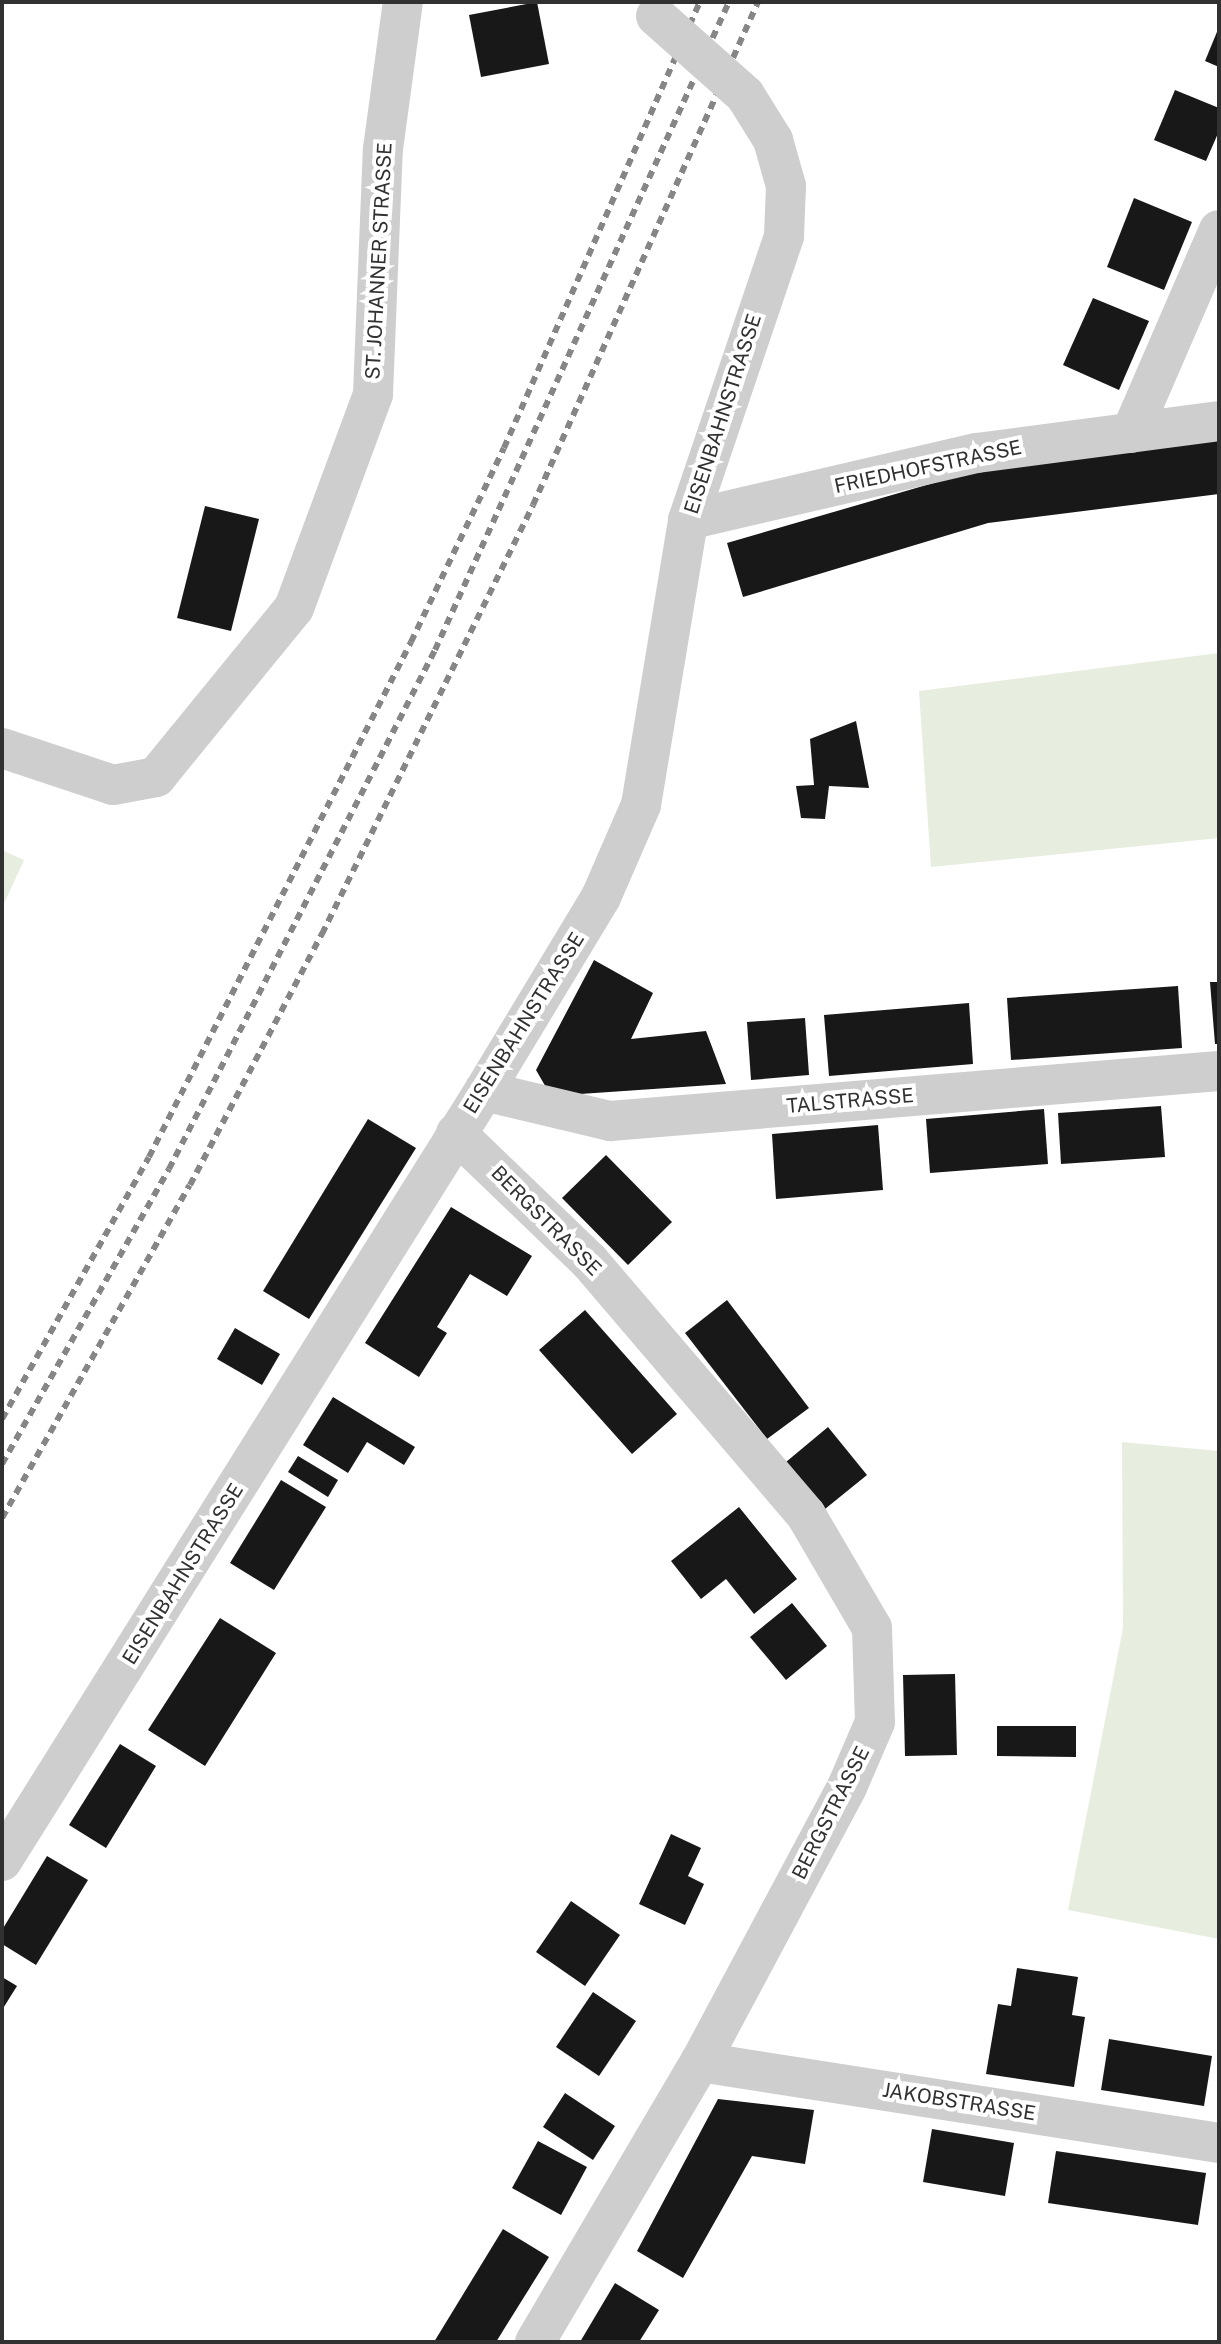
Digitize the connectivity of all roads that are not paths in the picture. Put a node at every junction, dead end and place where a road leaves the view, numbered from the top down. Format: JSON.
{"nodes":[{"id":1,"x":403,"y":2,"type":"edge"},
{"id":2,"x":648,"y":9,"type":"edge"},
{"id":3,"x":1219,"y":230,"type":"edge"},
{"id":4,"x":1219,"y":421,"type":"edge"},
{"id":5,"x":1131,"y":433,"type":"junction"},
{"id":6,"x":688,"y":520,"type":"junction"},
{"id":7,"x":2,"y":748,"type":"edge"},
{"id":8,"x":1219,"y":1071,"type":"edge"},
{"id":9,"x":484,"y":1091,"type":"junction"},
{"id":10,"x":456,"y":1133,"type":"junction"},
{"id":11,"x":2,"y":1861,"type":"edge"},
{"id":12,"x":700,"y":2062,"type":"junction"},
{"id":13,"x":1219,"y":2143,"type":"edge"},
{"id":14,"x":535,"y":2342,"type":"edge"}],
"edges":[{"from":1,"to":7,"type":"street","name":"ST. JOHANNER STRASSE"},
{"from":2,"to":6,"type":"street","name":"EISENBAHNSTRASSE","bridge":true},
{"from":3,"to":5,"type":"street"},
{"from":4,"to":5,"type":"street","name":"FRIEDHOFSTRASSE"},
{"from":5,"to":6,"type":"street","name":"FRIEDHOFSTRASSE"},
{"from":6,"to":9,"type":"street","name":"EISENBAHNSTRASSE"},
{"from":8,"to":9,"type":"street","name":"TALSTRASSE"},
{"from":9,"to":10,"type":"street","name":"EISENBAHNSTRASSE"},
{"from":10,"to":11,"type":"street","name":"EISENBAHNSTRASSE"},
{"from":10,"to":12,"type":"street","name":"BERGSTRASSE"},
{"from":12,"to":13,"type":"street","name":"JAKOBSTRASSE"},
{"from":12,"to":14,"type":"street","name":"BERGSTRASSE"}]}
